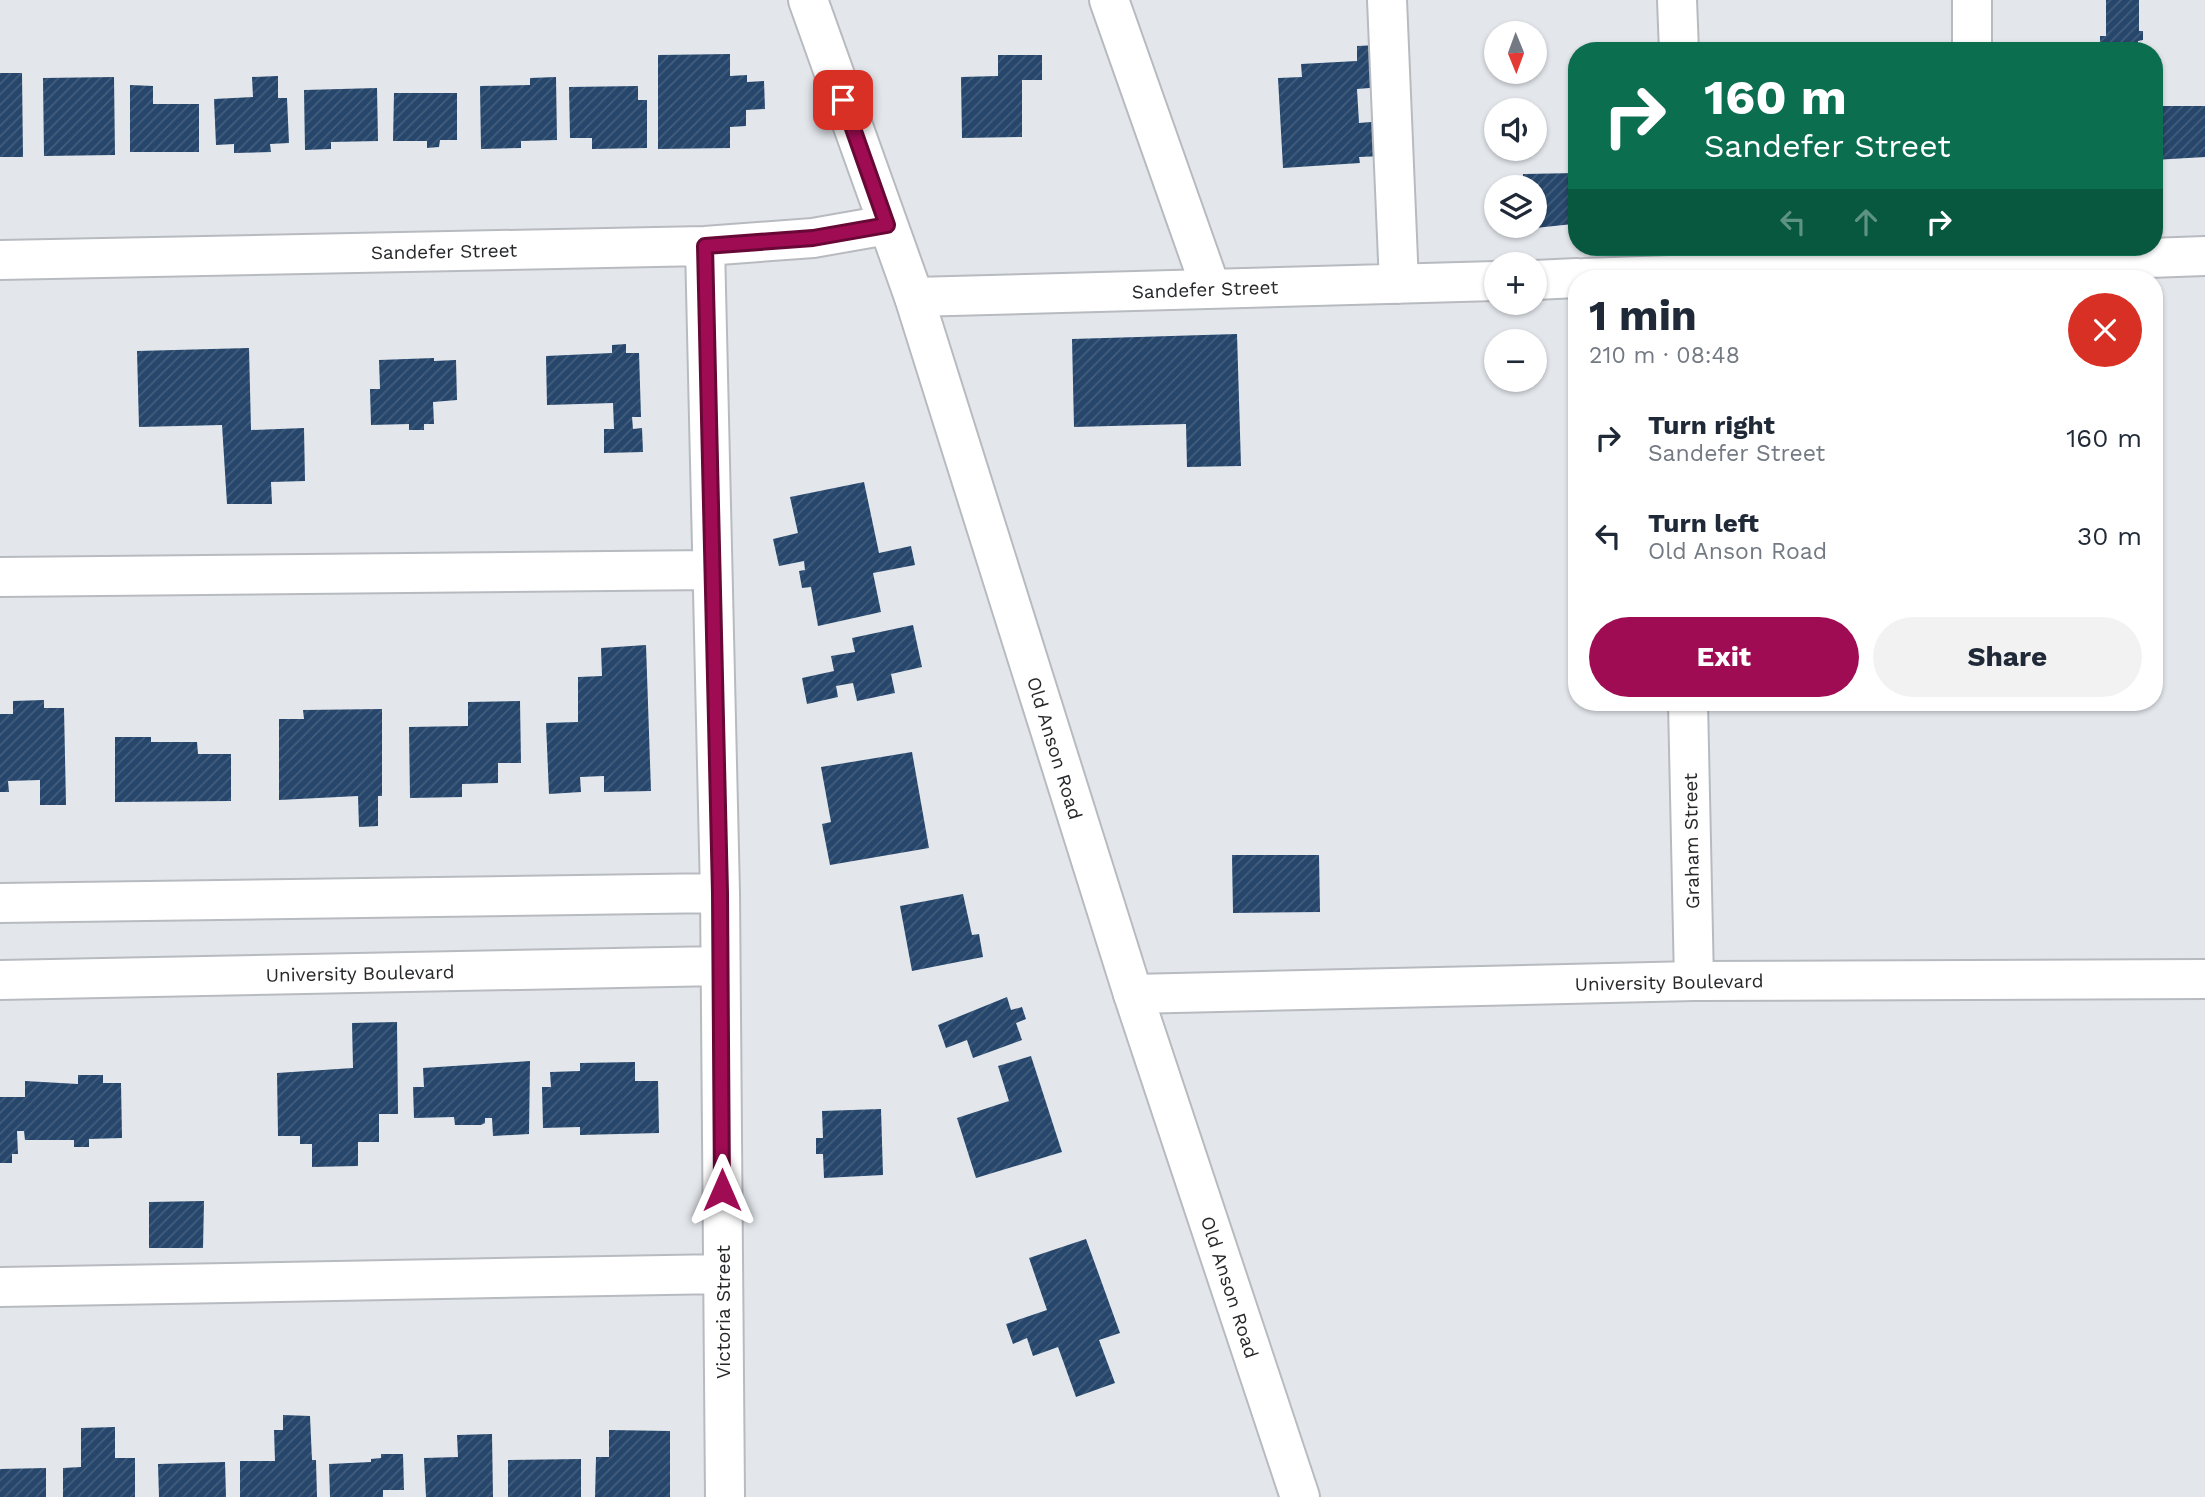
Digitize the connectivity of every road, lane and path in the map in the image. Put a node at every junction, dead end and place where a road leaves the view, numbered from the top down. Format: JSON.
{"nodes":[{"id":1,"x":808,"y":0,"type":"edge"},
{"id":2,"x":1109,"y":0,"type":"edge"},
{"id":3,"x":1387,"y":0,"type":"edge"},
{"id":4,"x":1677,"y":0,"type":"edge"},
{"id":5,"x":1972,"y":0,"type":"edge"},
{"id":6,"x":1679,"y":42,"type":"edge"},
{"id":7,"x":1972,"y":42,"type":"edge"},
{"id":8,"x":887,"y":225,"type":"junction"},
{"id":9,"x":705,"y":246,"type":"junction"},
{"id":10,"x":1974,"y":256,"type":"edge"},
{"id":11,"x":2205,"y":256,"type":"edge"},
{"id":12,"x":0,"y":260,"type":"edge"},
{"id":13,"x":1688,"y":267,"type":"edge"},
{"id":14,"x":1660,"y":270,"type":"edge"},
{"id":15,"x":1568,"y":278,"type":"edge"},
{"id":16,"x":1547,"y":279,"type":"edge"},
{"id":17,"x":1484,"y":281,"type":"edge"},
{"id":18,"x":1399,"y":284,"type":"junction"},
{"id":19,"x":1211,"y":289,"type":"junction"},
{"id":20,"x":914,"y":297,"type":"junction"},
{"id":21,"x":712,"y":570,"type":"junction"},
{"id":22,"x":0,"y":577,"type":"edge"},
{"id":23,"x":1688,"y":711,"type":"edge"},
{"id":24,"x":720,"y":893,"type":"junction"},
{"id":25,"x":0,"y":903,"type":"edge"},
{"id":26,"x":720,"y":966,"type":"junction"},
{"id":27,"x":2205,"y":979,"type":"edge"},
{"id":28,"x":0,"y":980,"type":"edge"},
{"id":29,"x":1694,"y":981,"type":"junction"},
{"id":30,"x":1132,"y":994,"type":"junction"},
{"id":31,"x":723,"y":1274,"type":"junction"},
{"id":32,"x":0,"y":1287,"type":"edge"},
{"id":33,"x":724,"y":1497,"type":"edge"},
{"id":34,"x":1300,"y":1497,"type":"edge"}],
"edges":[{"from":1,"to":8,"type":"street","name":"Old Anson Road"},
{"from":2,"to":19,"type":"street"},
{"from":3,"to":18,"type":"street"},
{"from":4,"to":6,"type":"street"},
{"from":5,"to":7,"type":"street"},
{"from":8,"to":9,"type":"street","name":"Sandefer Street"},
{"from":8,"to":20,"type":"street","name":"Old Anson Road"},
{"from":9,"to":12,"type":"street","name":"Sandefer Street"},
{"from":9,"to":21,"type":"street","name":"Victoria Street"},
{"from":10,"to":11,"type":"street"},
{"from":10,"to":13,"type":"street"},
{"from":13,"to":14,"type":"street"},
{"from":15,"to":16,"type":"street"},
{"from":17,"to":18,"type":"street","name":"Sandefer Street"},
{"from":18,"to":19,"type":"street","name":"Sandefer Street"},
{"from":19,"to":20,"type":"street","name":"Sandefer Street"},
{"from":20,"to":30,"type":"street","name":"Old Anson Road"},
{"from":21,"to":22,"type":"street"},
{"from":21,"to":24,"type":"street","name":"Victoria Street"},
{"from":23,"to":29,"type":"street","name":"Graham Street"},
{"from":24,"to":25,"type":"street"},
{"from":24,"to":26,"type":"street","name":"Victoria Street"},
{"from":26,"to":28,"type":"street","name":"University Boulevard"},
{"from":26,"to":31,"type":"street","name":"Victoria Street"},
{"from":27,"to":29,"type":"street","name":"University Boulevard"},
{"from":29,"to":30,"type":"street","name":"University Boulevard"},
{"from":30,"to":34,"type":"street","name":"Old Anson Road"},
{"from":31,"to":32,"type":"street"},
{"from":31,"to":33,"type":"street","name":"Victoria Street"}]}
